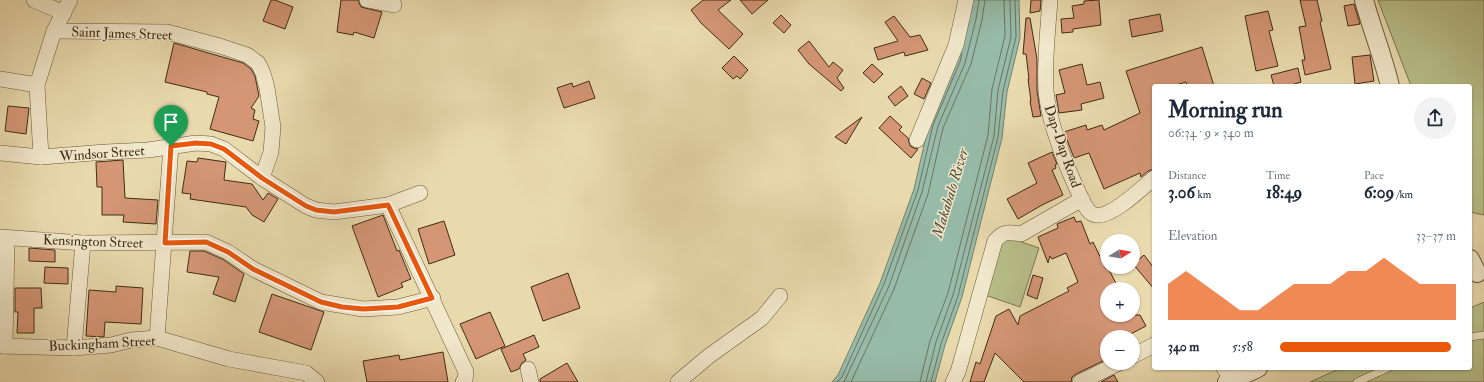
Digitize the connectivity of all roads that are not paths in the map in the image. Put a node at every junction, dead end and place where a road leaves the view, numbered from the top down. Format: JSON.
{"nodes":[{"id":1,"x":34,"y":0,"type":"edge"},
{"id":2,"x":366,"y":0,"type":"edge"},
{"id":3,"x":966,"y":0,"type":"edge"},
{"id":4,"x":1050,"y":0,"type":"edge"},
{"id":5,"x":1364,"y":0,"type":"edge"},
{"id":6,"x":394,"y":5,"type":"dead end"},
{"id":7,"x":67,"y":7,"type":"edge"},
{"id":8,"x":54,"y":31,"type":"junction"},
{"id":9,"x":0,"y":79,"type":"edge"},
{"id":10,"x":1389,"y":84,"type":"edge"},
{"id":11,"x":37,"y":85,"type":"junction"},
{"id":12,"x":917,"y":140,"type":"dead end"},
{"id":13,"x":171,"y":146,"type":"junction"},
{"id":14,"x":0,"y":153,"type":"edge"},
{"id":15,"x":40,"y":157,"type":"junction"},
{"id":16,"x":262,"y":178,"type":"junction"},
{"id":17,"x":1152,"y":180,"type":"edge"},
{"id":18,"x":420,"y":193,"type":"dead end"},
{"id":19,"x":1082,"y":199,"type":"junction"},
{"id":20,"x":388,"y":205,"type":"junction"},
{"id":21,"x":4,"y":238,"type":"edge"},
{"id":22,"x":83,"y":243,"type":"junction"},
{"id":23,"x":165,"y":243,"type":"junction"},
{"id":24,"x":780,"y":296,"type":"dead end"},
{"id":25,"x":432,"y":298,"type":"junction"},
{"id":26,"x":1484,"y":335,"type":"edge"},
{"id":27,"x":1472,"y":337,"type":"edge"},
{"id":28,"x":157,"y":338,"type":"junction"},
{"id":29,"x":1152,"y":345,"type":"edge"},
{"id":30,"x":3,"y":346,"type":"edge"},
{"id":31,"x":74,"y":348,"type":"junction"},
{"id":32,"x":1140,"y":352,"type":"edge"},
{"id":33,"x":1105,"y":370,"type":"edge"},
{"id":34,"x":1252,"y":370,"type":"edge"},
{"id":35,"x":1384,"y":370,"type":"edge"},
{"id":36,"x":1229,"y":378,"type":"edge"},
{"id":37,"x":317,"y":382,"type":"edge"},
{"id":38,"x":463,"y":382,"type":"edge"},
{"id":39,"x":678,"y":382,"type":"edge"},
{"id":40,"x":954,"y":382,"type":"edge"},
{"id":41,"x":1080,"y":382,"type":"edge"},
{"id":42,"x":1357,"y":382,"type":"edge"}],
"edges":[{"from":1,"to":7,"type":"street"},
{"from":2,"to":6,"type":"street"},
{"from":3,"to":12,"type":"street"},
{"from":4,"to":19,"type":"street","name":"Dap-Dap Road"},
{"from":5,"to":10,"type":"street"},
{"from":7,"to":8,"type":"street"},
{"from":8,"to":11,"type":"street"},
{"from":8,"to":16,"type":"street","name":"Saint James Street"},
{"from":9,"to":11,"type":"street"},
{"from":11,"to":15,"type":"street"},
{"from":13,"to":15,"type":"street","name":"Windsor Street"},
{"from":13,"to":16,"type":"street","name":"Windsor Street"},
{"from":13,"to":23,"type":"street"},
{"from":14,"to":15,"type":"street","name":"Windsor Street"},
{"from":16,"to":20,"type":"street","name":"Windsor Street"},
{"from":17,"to":19,"type":"street","name":"Dap-Dap Road"},
{"from":18,"to":20,"type":"street","name":"Windsor Street"},
{"from":19,"to":40,"type":"street"},
{"from":20,"to":25,"type":"street"},
{"from":21,"to":22,"type":"street","name":"Kensington Street"},
{"from":21,"to":30,"type":"street"},
{"from":22,"to":23,"type":"street","name":"Kensington Street"},
{"from":22,"to":31,"type":"street"},
{"from":23,"to":25,"type":"street","name":"Kensington Street"},
{"from":23,"to":28,"type":"street"},
{"from":24,"to":39,"type":"street"},
{"from":25,"to":38,"type":"street"},
{"from":26,"to":27,"type":"lane"},
{"from":28,"to":31,"type":"street","name":"Buckingham Street"},
{"from":28,"to":37,"type":"street","name":"Buckingham Street"},
{"from":29,"to":32,"type":"street"},
{"from":30,"to":31,"type":"street","name":"Buckingham Street"},
{"from":33,"to":41,"type":"street"},
{"from":34,"to":36,"type":"street"},
{"from":35,"to":42,"type":"lane"}]}
